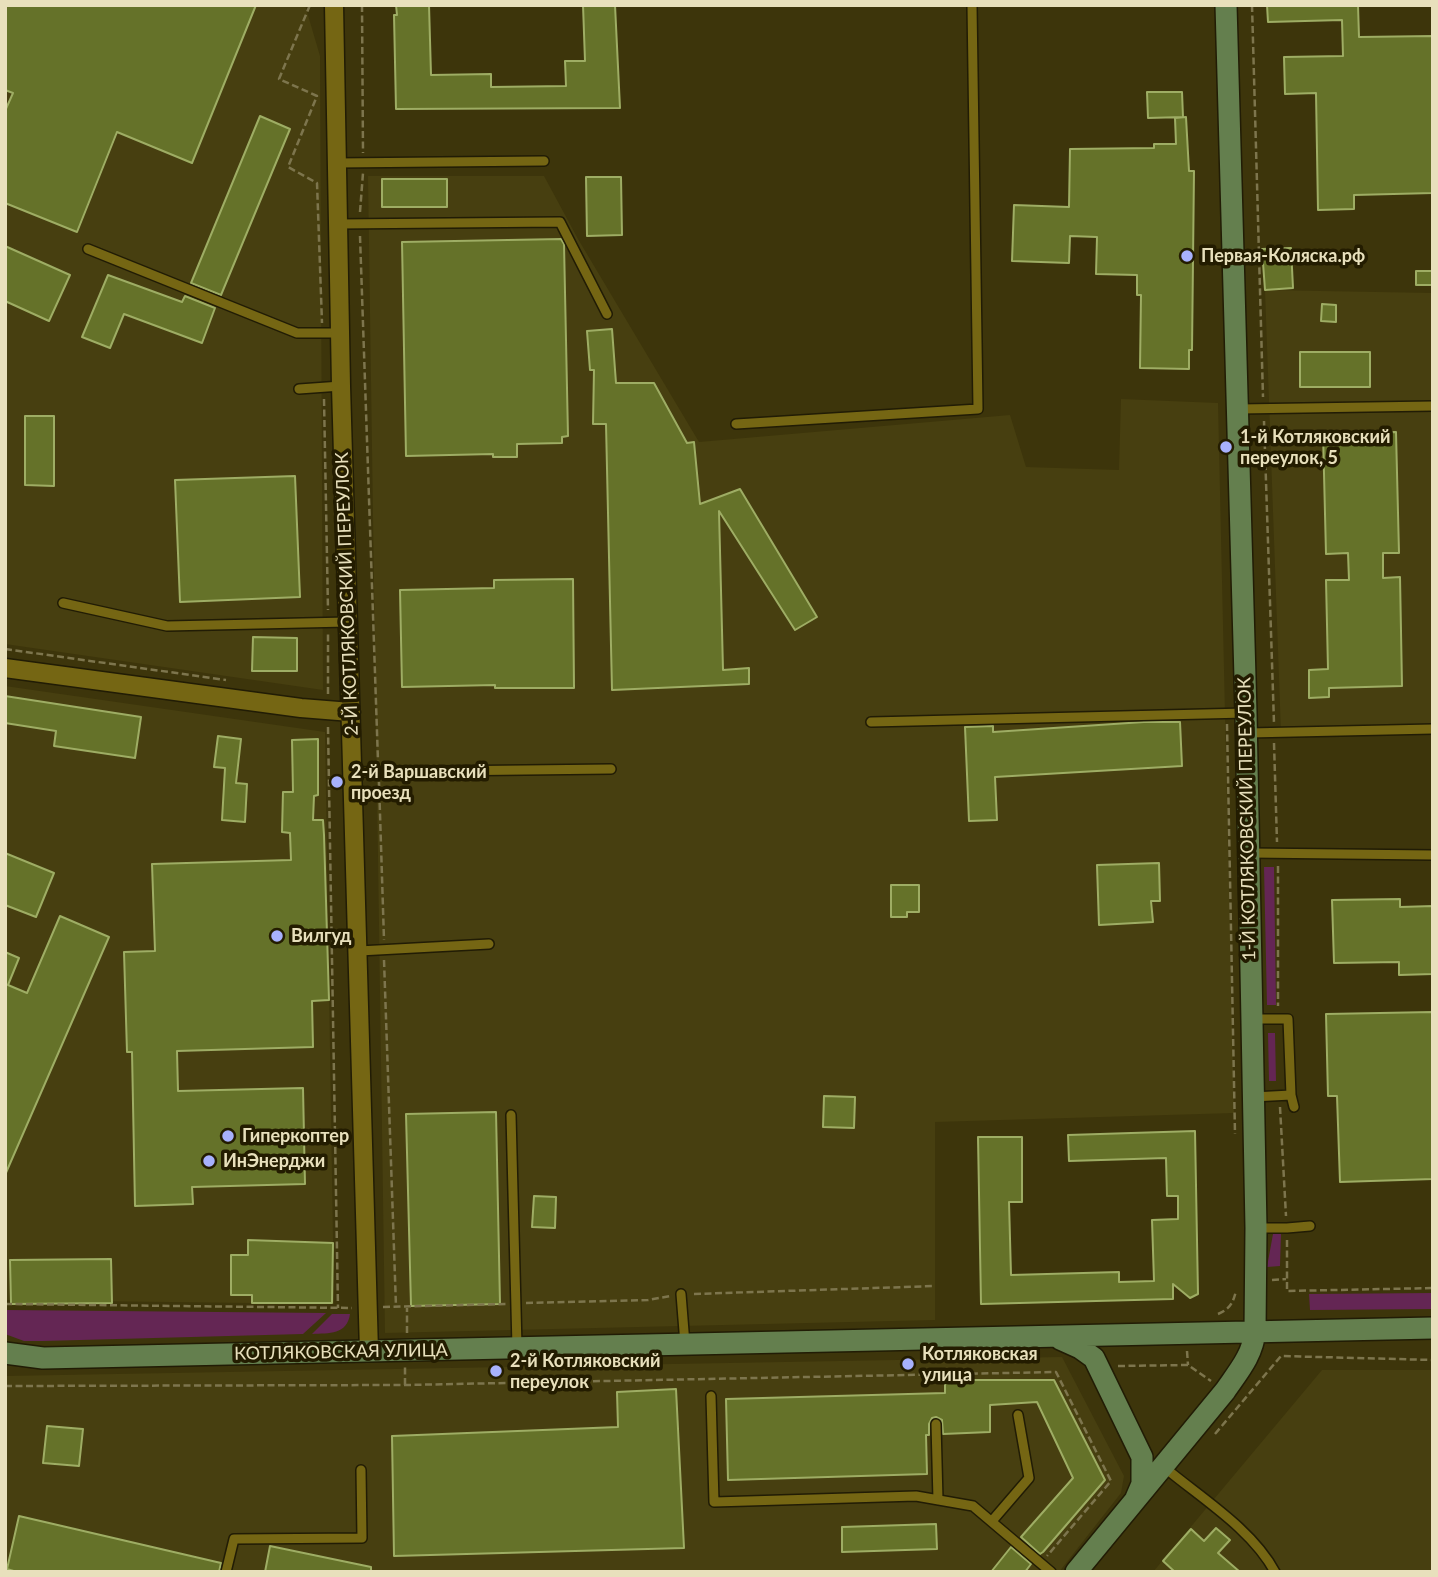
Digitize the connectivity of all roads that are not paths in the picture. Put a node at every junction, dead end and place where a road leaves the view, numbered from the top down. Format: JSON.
{"nodes":[{"id":1,"x":334,"y":5,"type":"edge"},
{"id":2,"x":972,"y":5,"type":"edge"},
{"id":3,"x":1226,"y":5,"type":"edge"},
{"id":4,"x":544,"y":161,"type":"dead end"},
{"id":5,"x":336,"y":163,"type":"junction"},
{"id":6,"x":337,"y":224,"type":"junction"},
{"id":7,"x":88,"y":249,"type":"dead end"},
{"id":8,"x":607,"y":314,"type":"dead end"},
{"id":9,"x":341,"y":333,"type":"junction"},
{"id":10,"x":341,"y":386,"type":"junction"},
{"id":11,"x":299,"y":390,"type":"dead end"},
{"id":12,"x":1433,"y":405,"type":"edge"},
{"id":13,"x":1237,"y":409,"type":"junction"},
{"id":14,"x":736,"y":424,"type":"dead end"},
{"id":15,"x":63,"y":603,"type":"dead end"},
{"id":16,"x":348,"y":622,"type":"junction"},
{"id":17,"x":5,"y":668,"type":"edge"},
{"id":18,"x":351,"y":712,"type":"junction"},
{"id":19,"x":1239,"y":720,"type":"junction"},
{"id":20,"x":871,"y":722,"type":"dead end"},
{"id":21,"x":1433,"y":729,"type":"edge"},
{"id":22,"x":611,"y":769,"type":"dead end"},
{"id":23,"x":353,"y":772,"type":"junction"},
{"id":24,"x":1247,"y":853,"type":"junction"},
{"id":25,"x":1433,"y":855,"type":"edge"},
{"id":26,"x":489,"y":944,"type":"dead end"},
{"id":27,"x":359,"y":951,"type":"junction"},
{"id":28,"x":1251,"y":1019,"type":"junction"},
{"id":29,"x":1291,"y":1095,"type":"junction"},
{"id":30,"x":1253,"y":1097,"type":"junction"},
{"id":31,"x":1294,"y":1107,"type":"dead end"},
{"id":32,"x":511,"y":1115,"type":"dead end"},
{"id":33,"x":1310,"y":1226,"type":"dead end"},
{"id":34,"x":1256,"y":1228,"type":"junction"},
{"id":35,"x":681,"y":1294,"type":"road end"},
{"id":36,"x":1433,"y":1328,"type":"edge"},
{"id":37,"x":1255,"y":1331,"type":"junction"},
{"id":38,"x":1051,"y":1337,"type":"junction"},
{"id":39,"x":685,"y":1344,"type":"junction"},
{"id":40,"x":517,"y":1349,"type":"junction"},
{"id":41,"x":369,"y":1351,"type":"junction"},
{"id":42,"x":6,"y":1355,"type":"edge"},
{"id":43,"x":711,"y":1396,"type":"dead end"},
{"id":44,"x":1018,"y":1415,"type":"dead end"},
{"id":45,"x":936,"y":1424,"type":"dead end"},
{"id":46,"x":1164,"y":1467,"type":"junction"},
{"id":47,"x":361,"y":1470,"type":"dead end"},
{"id":48,"x":938,"y":1500,"type":"junction"},
{"id":49,"x":1128,"y":1510,"type":"junction"},
{"id":50,"x":992,"y":1521,"type":"junction"},
{"id":51,"x":226,"y":1572,"type":"edge"},
{"id":52,"x":1051,"y":1572,"type":"edge"},
{"id":53,"x":1076,"y":1572,"type":"edge"},
{"id":54,"x":1275,"y":1572,"type":"edge"}],
"edges":[{"from":1,"to":5,"type":"street","name":"2-Й КОТЛЯКОВСКИЙ ПЕРЕУЛОК"},
{"from":2,"to":14,"type":"lane"},
{"from":3,"to":13,"type":"street","name":"1-Й КОТЛЯКОВСКИЙ ПЕРЕУЛОК"},
{"from":4,"to":5,"type":"lane"},
{"from":5,"to":6,"type":"street","name":"2-Й КОТЛЯКОВСКИЙ ПЕРЕУЛОК"},
{"from":6,"to":8,"type":"lane"},
{"from":6,"to":9,"type":"street","name":"2-Й КОТЛЯКОВСКИЙ ПЕРЕУЛОК"},
{"from":7,"to":9,"type":"lane"},
{"from":9,"to":10,"type":"street","name":"2-Й КОТЛЯКОВСКИЙ ПЕРЕУЛОК"},
{"from":10,"to":11,"type":"lane"},
{"from":10,"to":16,"type":"street","name":"2-Й КОТЛЯКОВСКИЙ ПЕРЕУЛОК"},
{"from":12,"to":13,"type":"lane"},
{"from":13,"to":19,"type":"street","name":"1-Й КОТЛЯКОВСКИЙ ПЕРЕУЛОК"},
{"from":15,"to":16,"type":"lane"},
{"from":16,"to":18,"type":"street","name":"2-Й КОТЛЯКОВСКИЙ ПЕРЕУЛОК"},
{"from":17,"to":18,"type":"street"},
{"from":18,"to":23,"type":"street","name":"2-Й КОТЛЯКОВСКИЙ ПЕРЕУЛОК"},
{"from":19,"to":20,"type":"lane"},
{"from":19,"to":21,"type":"lane"},
{"from":19,"to":24,"type":"street","name":"1-Й КОТЛЯКОВСКИЙ ПЕРЕУЛОК"},
{"from":22,"to":23,"type":"lane"},
{"from":23,"to":27,"type":"street","name":"2-Й КОТЛЯКОВСКИЙ ПЕРЕУЛОК"},
{"from":24,"to":25,"type":"lane"},
{"from":24,"to":28,"type":"street","name":"1-Й КОТЛЯКОВСКИЙ ПЕРЕУЛОК"},
{"from":26,"to":27,"type":"lane"},
{"from":27,"to":41,"type":"street","name":"2-Й КОТЛЯКОВСКИЙ ПЕРЕУЛОК"},
{"from":28,"to":29,"type":"lane"},
{"from":28,"to":30,"type":"street","name":"1-Й КОТЛЯКОВСКИЙ ПЕРЕУЛОК"},
{"from":29,"to":30,"type":"lane"},
{"from":29,"to":31,"type":"lane"},
{"from":30,"to":34,"type":"street","name":"1-Й КОТЛЯКОВСКИЙ ПЕРЕУЛОК"},
{"from":32,"to":40,"type":"lane"},
{"from":33,"to":34,"type":"lane"},
{"from":34,"to":37,"type":"street","name":"1-Й КОТЛЯКОВСКИЙ ПЕРЕУЛОК"},
{"from":35,"to":39,"type":"lane"},
{"from":36,"to":37,"type":"street","name":"КОТЛЯКОВСКАЯ УЛИЦА"},
{"from":37,"to":38,"type":"street","name":"КОТЛЯКОВСКАЯ УЛИЦА"},
{"from":37,"to":46,"type":"street","name":"1-Й КОТЛЯКОВСКИЙ ПЕРЕУЛОК"},
{"from":38,"to":39,"type":"street","name":"КОТЛЯКОВСКАЯ УЛИЦА"},
{"from":38,"to":49,"type":"street"},
{"from":39,"to":40,"type":"street","name":"КОТЛЯКОВСКАЯ УЛИЦА"},
{"from":40,"to":41,"type":"street","name":"КОТЛЯКОВСКАЯ УЛИЦА"},
{"from":41,"to":42,"type":"street","name":"КОТЛЯКОВСКАЯ УЛИЦА"},
{"from":43,"to":48,"type":"lane"},
{"from":44,"to":50,"type":"lane"},
{"from":45,"to":48,"type":"lane"},
{"from":46,"to":49,"type":"street","name":"1-Й КОТЛЯКОВСКИЙ ПЕРЕУЛОК"},
{"from":46,"to":54,"type":"lane"},
{"from":47,"to":51,"type":"lane"},
{"from":48,"to":50,"type":"lane"},
{"from":49,"to":53,"type":"street","name":"1-Й КОТЛЯКОВСКИЙ ПЕРЕУЛОК"},
{"from":50,"to":52,"type":"lane"}]}
